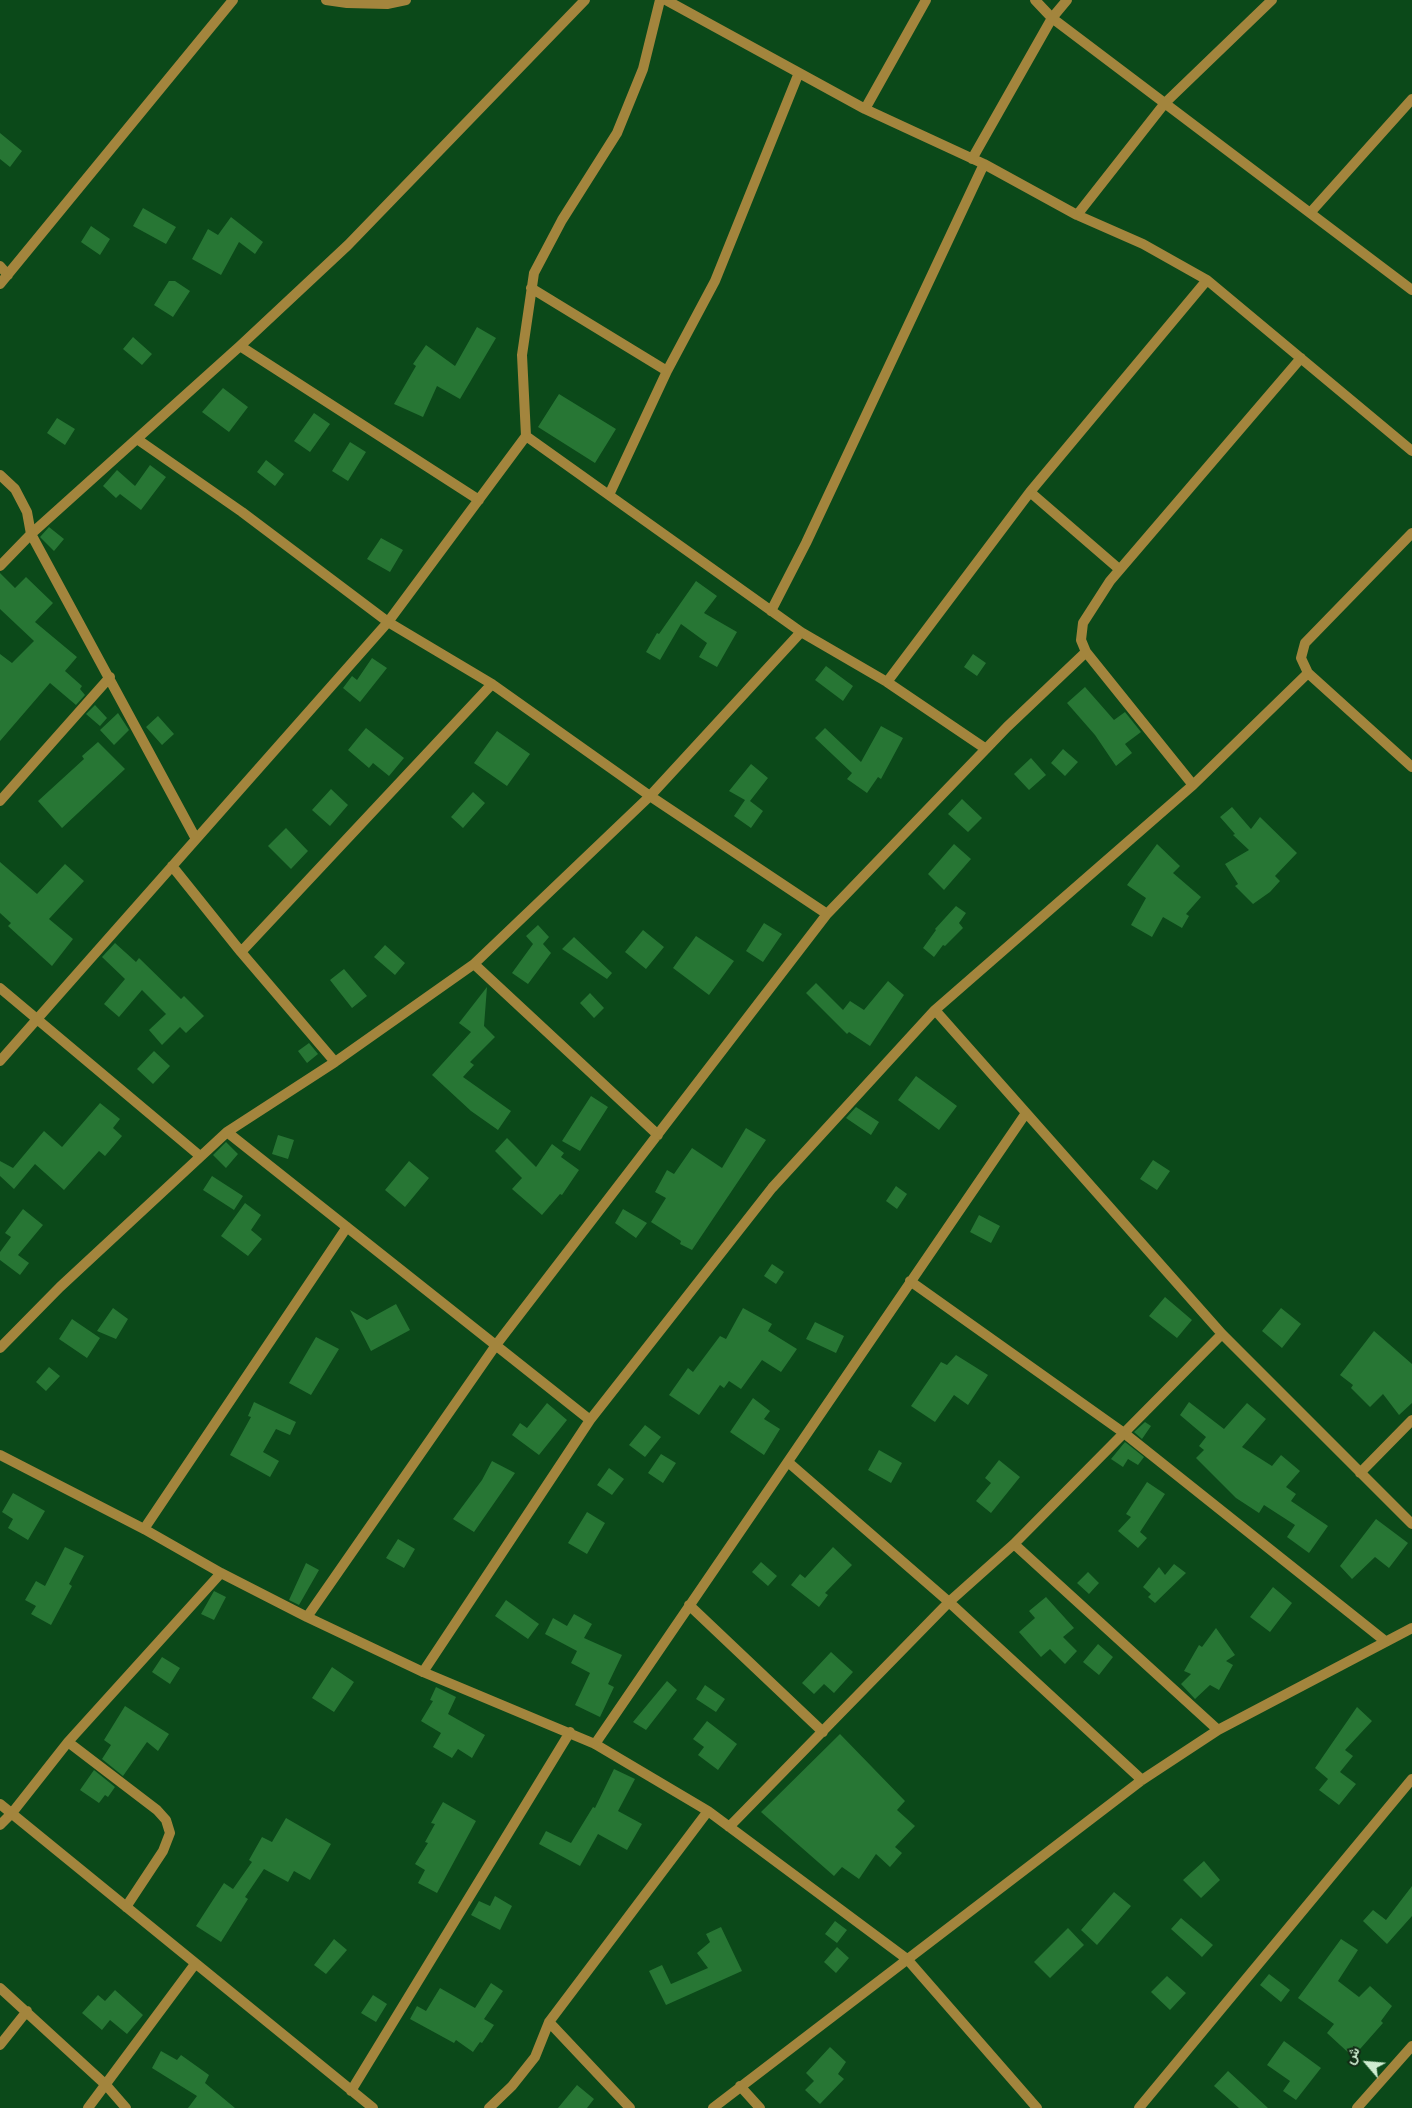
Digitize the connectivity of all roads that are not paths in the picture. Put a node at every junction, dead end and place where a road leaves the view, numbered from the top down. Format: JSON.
{"nodes":[{"id":1,"x":326,"y":0,"type":"edge"},
{"id":2,"x":406,"y":0,"type":"edge"},
{"id":3,"x":585,"y":0,"type":"edge"},
{"id":4,"x":660,"y":0,"type":"edge"},
{"id":5,"x":666,"y":0,"type":"edge"},
{"id":6,"x":926,"y":0,"type":"edge"},
{"id":7,"x":1035,"y":0,"type":"edge"},
{"id":8,"x":1067,"y":0,"type":"edge"},
{"id":9,"x":1272,"y":0,"type":"edge"},
{"id":10,"x":227,"y":2,"type":"edge"},
{"id":11,"x":681,"y":4,"type":"edge"},
{"id":12,"x":1052,"y":18,"type":"junction"},
{"id":13,"x":798,"y":74,"type":"junction"},
{"id":14,"x":1412,"y":99,"type":"edge"},
{"id":15,"x":1165,"y":103,"type":"junction"},
{"id":16,"x":865,"y":109,"type":"junction"},
{"id":17,"x":972,"y":158,"type":"junction"},
{"id":18,"x":984,"y":164,"type":"junction"},
{"id":19,"x":1310,"y":213,"type":"junction"},
{"id":20,"x":1077,"y":215,"type":"junction"},
{"id":21,"x":0,"y":266,"type":"edge"},
{"id":22,"x":8,"y":275,"type":"junction"},
{"id":23,"x":1207,"y":280,"type":"junction"},
{"id":24,"x":0,"y":284,"type":"edge"},
{"id":25,"x":531,"y":288,"type":"junction"},
{"id":26,"x":1412,"y":290,"type":"edge"},
{"id":27,"x":240,"y":346,"type":"junction"},
{"id":28,"x":1301,"y":358,"type":"junction"},
{"id":29,"x":666,"y":371,"type":"junction"},
{"id":30,"x":526,"y":436,"type":"junction"},
{"id":31,"x":137,"y":439,"type":"junction"},
{"id":32,"x":1412,"y":451,"type":"edge"},
{"id":33,"x":0,"y":475,"type":"edge"},
{"id":34,"x":1030,"y":492,"type":"junction"},
{"id":35,"x":610,"y":495,"type":"junction"},
{"id":36,"x":479,"y":500,"type":"junction"},
{"id":37,"x":1412,"y":533,"type":"edge"},
{"id":38,"x":31,"y":534,"type":"junction"},
{"id":39,"x":0,"y":566,"type":"edge"},
{"id":40,"x":1119,"y":569,"type":"junction"},
{"id":41,"x":771,"y":611,"type":"junction"},
{"id":42,"x":388,"y":622,"type":"junction"},
{"id":43,"x":801,"y":632,"type":"junction"},
{"id":44,"x":1086,"y":652,"type":"junction"},
{"id":45,"x":1308,"y":673,"type":"junction"},
{"id":46,"x":110,"y":677,"type":"junction"},
{"id":47,"x":887,"y":682,"type":"junction"},
{"id":48,"x":492,"y":684,"type":"junction"},
{"id":49,"x":986,"y":749,"type":"junction"},
{"id":50,"x":1412,"y":768,"type":"edge"},
{"id":51,"x":1193,"y":785,"type":"junction"},
{"id":52,"x":650,"y":796,"type":"junction"},
{"id":53,"x":0,"y":801,"type":"edge"},
{"id":54,"x":196,"y":839,"type":"junction"},
{"id":55,"x":172,"y":866,"type":"junction"},
{"id":56,"x":827,"y":914,"type":"junction"},
{"id":57,"x":241,"y":952,"type":"junction"},
{"id":58,"x":474,"y":964,"type":"junction"},
{"id":59,"x":0,"y":988,"type":"edge"},
{"id":60,"x":935,"y":1010,"type":"junction"},
{"id":61,"x":37,"y":1019,"type":"junction"},
{"id":62,"x":0,"y":1061,"type":"edge"},
{"id":63,"x":336,"y":1062,"type":"junction"},
{"id":64,"x":1026,"y":1113,"type":"junction"},
{"id":65,"x":227,"y":1132,"type":"junction"},
{"id":66,"x":658,"y":1135,"type":"junction"},
{"id":67,"x":200,"y":1156,"type":"junction"},
{"id":68,"x":346,"y":1227,"type":"junction"},
{"id":69,"x":910,"y":1282,"type":"junction"},
{"id":70,"x":1222,"y":1334,"type":"junction"},
{"id":71,"x":496,"y":1345,"type":"junction"},
{"id":72,"x":0,"y":1348,"type":"edge"},
{"id":73,"x":590,"y":1420,"type":"junction"},
{"id":74,"x":1412,"y":1420,"type":"edge"},
{"id":75,"x":1124,"y":1433,"type":"junction"},
{"id":76,"x":0,"y":1455,"type":"edge"},
{"id":77,"x":788,"y":1462,"type":"junction"},
{"id":78,"x":1360,"y":1473,"type":"junction"},
{"id":79,"x":1412,"y":1524,"type":"edge"},
{"id":80,"x":144,"y":1529,"type":"junction"},
{"id":81,"x":1014,"y":1544,"type":"junction"},
{"id":82,"x":221,"y":1573,"type":"junction"},
{"id":83,"x":949,"y":1602,"type":"junction"},
{"id":84,"x":689,"y":1605,"type":"junction"},
{"id":85,"x":307,"y":1617,"type":"junction"},
{"id":86,"x":1412,"y":1628,"type":"edge"},
{"id":87,"x":1385,"y":1641,"type":"junction"},
{"id":88,"x":422,"y":1672,"type":"junction"},
{"id":89,"x":1218,"y":1730,"type":"junction"},
{"id":90,"x":570,"y":1732,"type":"junction"},
{"id":91,"x":823,"y":1732,"type":"junction"},
{"id":92,"x":68,"y":1742,"type":"junction"},
{"id":93,"x":595,"y":1744,"type":"junction"},
{"id":94,"x":1412,"y":1779,"type":"edge"},
{"id":95,"x":1142,"y":1780,"type":"junction"},
{"id":96,"x":0,"y":1804,"type":"edge"},
{"id":97,"x":708,"y":1811,"type":"junction"},
{"id":98,"x":12,"y":1813,"type":"junction"},
{"id":99,"x":0,"y":1825,"type":"edge"},
{"id":100,"x":729,"y":1827,"type":"junction"},
{"id":101,"x":126,"y":1907,"type":"junction"},
{"id":102,"x":907,"y":1959,"type":"junction"},
{"id":103,"x":196,"y":1964,"type":"junction"},
{"id":104,"x":0,"y":1988,"type":"edge"},
{"id":105,"x":27,"y":2011,"type":"junction"},
{"id":106,"x":549,"y":2022,"type":"junction"},
{"id":107,"x":0,"y":2045,"type":"edge"},
{"id":108,"x":1412,"y":2046,"type":"edge"},
{"id":109,"x":106,"y":2085,"type":"junction"},
{"id":110,"x":740,"y":2086,"type":"junction"},
{"id":111,"x":352,"y":2091,"type":"junction"},
{"id":112,"x":88,"y":2108,"type":"edge"},
{"id":113,"x":126,"y":2108,"type":"edge"},
{"id":114,"x":373,"y":2108,"type":"edge"},
{"id":115,"x":490,"y":2108,"type":"edge"},
{"id":116,"x":630,"y":2108,"type":"edge"},
{"id":117,"x":713,"y":2108,"type":"edge"},
{"id":118,"x":760,"y":2108,"type":"edge"},
{"id":119,"x":1037,"y":2108,"type":"edge"},
{"id":120,"x":1139,"y":2108,"type":"edge"},
{"id":121,"x":1357,"y":2108,"type":"edge"}],
"edges":[{"from":1,"to":2,"type":"street"},
{"from":3,"to":27,"type":"street"},
{"from":4,"to":25,"type":"street"},
{"from":5,"to":11,"type":"street"},
{"from":6,"to":16,"type":"street"},
{"from":7,"to":12,"type":"street"},
{"from":8,"to":12,"type":"street"},
{"from":9,"to":15,"type":"street"},
{"from":10,"to":22,"type":"street"},
{"from":11,"to":13,"type":"street"},
{"from":12,"to":15,"type":"street"},
{"from":12,"to":17,"type":"street"},
{"from":13,"to":16,"type":"street"},
{"from":13,"to":29,"type":"street"},
{"from":14,"to":19,"type":"street"},
{"from":15,"to":19,"type":"street"},
{"from":15,"to":20,"type":"street"},
{"from":16,"to":17,"type":"street"},
{"from":17,"to":18,"type":"street"},
{"from":18,"to":20,"type":"street"},
{"from":18,"to":41,"type":"street"},
{"from":19,"to":26,"type":"street"},
{"from":20,"to":23,"type":"street"},
{"from":21,"to":22,"type":"street"},
{"from":22,"to":24,"type":"street"},
{"from":23,"to":28,"type":"street"},
{"from":23,"to":34,"type":"street"},
{"from":25,"to":29,"type":"street"},
{"from":25,"to":30,"type":"street"},
{"from":27,"to":31,"type":"street"},
{"from":27,"to":36,"type":"street"},
{"from":28,"to":32,"type":"street"},
{"from":28,"to":40,"type":"street"},
{"from":29,"to":35,"type":"street"},
{"from":30,"to":35,"type":"street"},
{"from":30,"to":36,"type":"street"},
{"from":31,"to":38,"type":"street"},
{"from":31,"to":42,"type":"street"},
{"from":33,"to":38,"type":"street"},
{"from":34,"to":40,"type":"street"},
{"from":34,"to":47,"type":"street"},
{"from":35,"to":41,"type":"street"},
{"from":36,"to":42,"type":"street"},
{"from":37,"to":45,"type":"street"},
{"from":38,"to":39,"type":"street"},
{"from":38,"to":46,"type":"street"},
{"from":40,"to":44,"type":"street"},
{"from":41,"to":43,"type":"street"},
{"from":42,"to":48,"type":"street"},
{"from":42,"to":54,"type":"street"},
{"from":43,"to":47,"type":"street"},
{"from":43,"to":52,"type":"street"},
{"from":44,"to":49,"type":"street"},
{"from":44,"to":51,"type":"street"},
{"from":45,"to":50,"type":"street"},
{"from":45,"to":51,"type":"street"},
{"from":46,"to":53,"type":"street"},
{"from":46,"to":54,"type":"street"},
{"from":47,"to":49,"type":"street"},
{"from":48,"to":52,"type":"street"},
{"from":48,"to":57,"type":"street"},
{"from":49,"to":56,"type":"street"},
{"from":51,"to":60,"type":"street"},
{"from":52,"to":56,"type":"street"},
{"from":52,"to":58,"type":"street"},
{"from":54,"to":55,"type":"street"},
{"from":55,"to":57,"type":"street"},
{"from":55,"to":61,"type":"street"},
{"from":56,"to":66,"type":"street"},
{"from":57,"to":63,"type":"street"},
{"from":58,"to":63,"type":"street"},
{"from":58,"to":66,"type":"street"},
{"from":59,"to":61,"type":"street"},
{"from":60,"to":64,"type":"street"},
{"from":60,"to":73,"type":"street"},
{"from":61,"to":62,"type":"street"},
{"from":61,"to":67,"type":"street"},
{"from":63,"to":65,"type":"street"},
{"from":64,"to":69,"type":"street"},
{"from":64,"to":70,"type":"street"},
{"from":65,"to":67,"type":"street"},
{"from":65,"to":68,"type":"street"},
{"from":66,"to":71,"type":"street"},
{"from":67,"to":72,"type":"street"},
{"from":68,"to":71,"type":"street"},
{"from":68,"to":80,"type":"street"},
{"from":69,"to":75,"type":"street"},
{"from":69,"to":77,"type":"street"},
{"from":70,"to":75,"type":"street"},
{"from":70,"to":78,"type":"street"},
{"from":71,"to":73,"type":"street"},
{"from":71,"to":85,"type":"street"},
{"from":73,"to":88,"type":"street"},
{"from":74,"to":78,"type":"street"},
{"from":75,"to":81,"type":"street"},
{"from":75,"to":87,"type":"street"},
{"from":76,"to":80,"type":"street"},
{"from":77,"to":83,"type":"street"},
{"from":77,"to":84,"type":"street"},
{"from":78,"to":79,"type":"street"},
{"from":80,"to":82,"type":"street"},
{"from":81,"to":83,"type":"street"},
{"from":81,"to":89,"type":"street"},
{"from":82,"to":85,"type":"street"},
{"from":82,"to":92,"type":"street"},
{"from":83,"to":91,"type":"street"},
{"from":83,"to":95,"type":"street"},
{"from":84,"to":91,"type":"street"},
{"from":84,"to":93,"type":"street"},
{"from":85,"to":88,"type":"street"},
{"from":86,"to":87,"type":"street"},
{"from":87,"to":89,"type":"street"},
{"from":88,"to":90,"type":"street"},
{"from":89,"to":95,"type":"street"},
{"from":90,"to":93,"type":"street"},
{"from":90,"to":111,"type":"street"},
{"from":91,"to":100,"type":"street"},
{"from":92,"to":98,"type":"street"},
{"from":92,"to":101,"type":"street"},
{"from":93,"to":97,"type":"street"},
{"from":94,"to":120,"type":"street"},
{"from":95,"to":102,"type":"street"},
{"from":96,"to":98,"type":"street"},
{"from":97,"to":100,"type":"street"},
{"from":97,"to":106,"type":"street"},
{"from":98,"to":99,"type":"street"},
{"from":98,"to":101,"type":"street"},
{"from":100,"to":102,"type":"street"},
{"from":101,"to":103,"type":"street"},
{"from":102,"to":110,"type":"street"},
{"from":102,"to":119,"type":"street"},
{"from":103,"to":109,"type":"street"},
{"from":103,"to":111,"type":"street"},
{"from":104,"to":105,"type":"street"},
{"from":105,"to":107,"type":"street"},
{"from":105,"to":109,"type":"street"},
{"from":106,"to":115,"type":"street"},
{"from":106,"to":116,"type":"street"},
{"from":108,"to":121,"type":"street"},
{"from":109,"to":112,"type":"street"},
{"from":109,"to":113,"type":"street"},
{"from":110,"to":117,"type":"street"},
{"from":110,"to":118,"type":"street"},
{"from":111,"to":114,"type":"street"}]}
